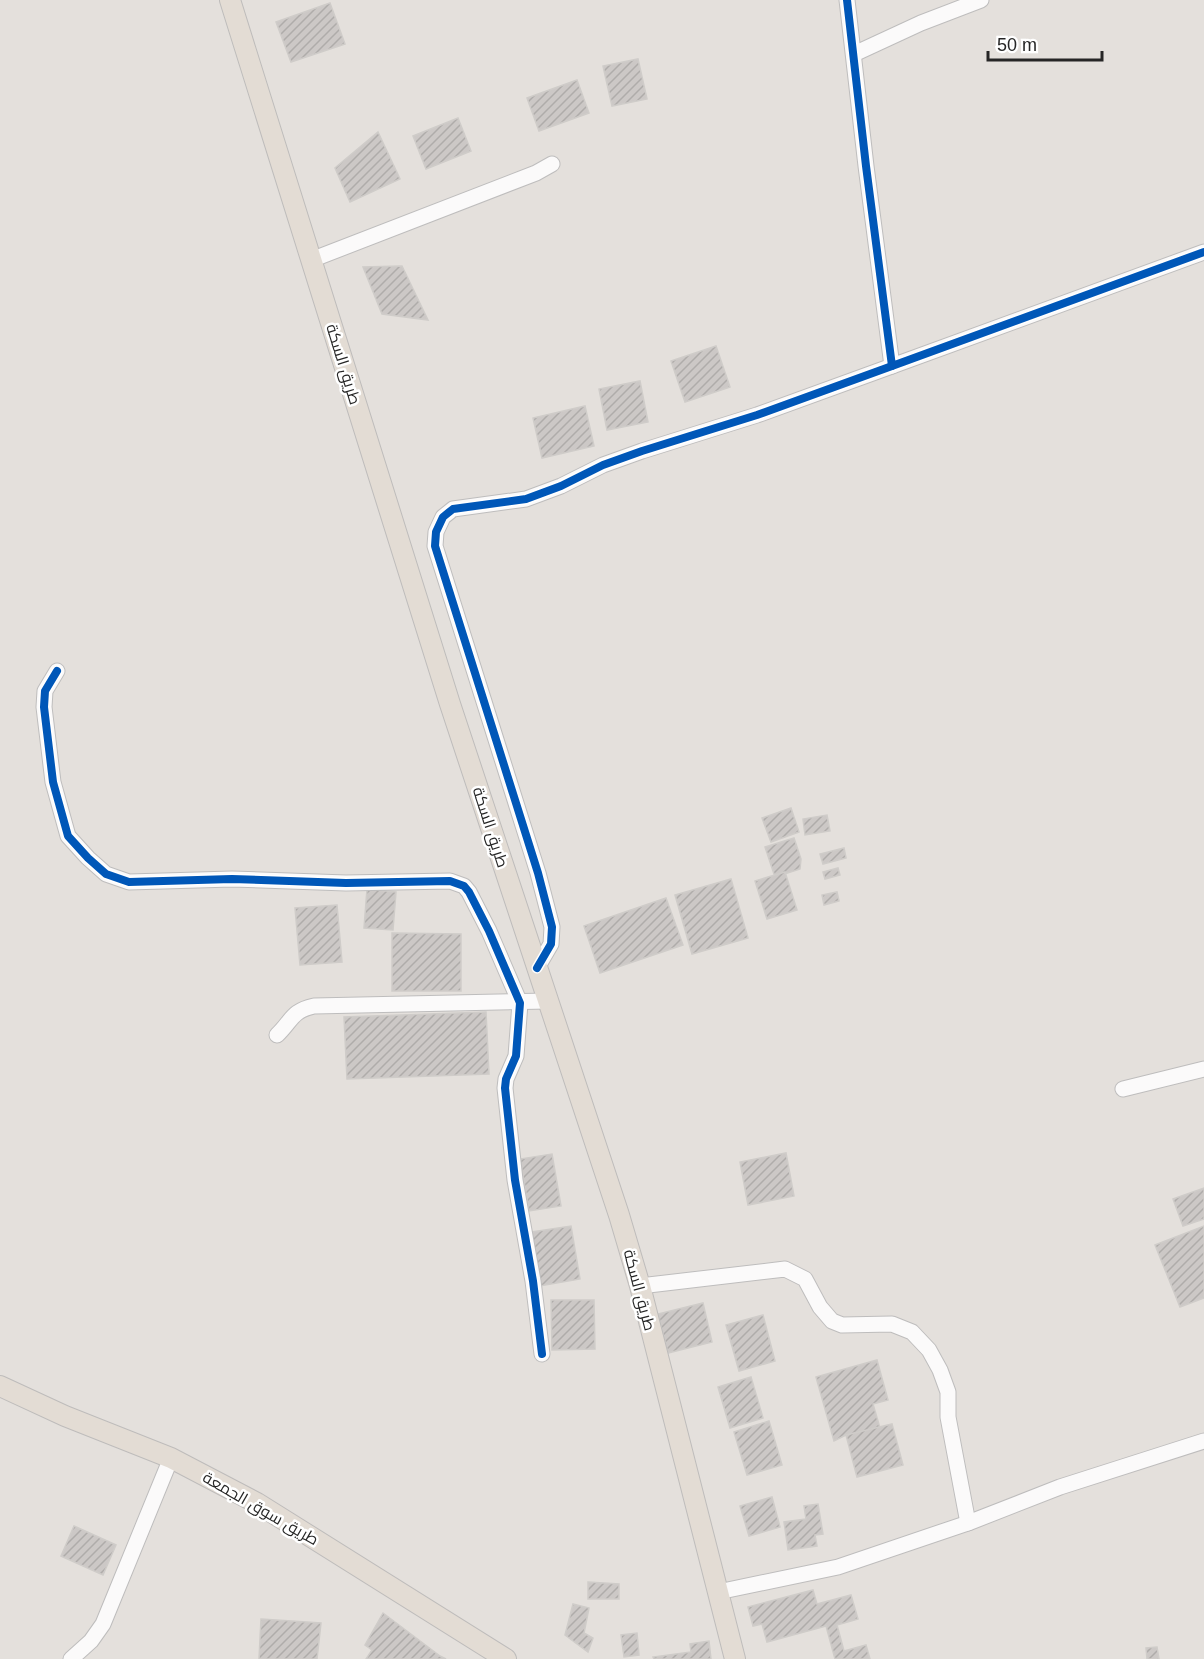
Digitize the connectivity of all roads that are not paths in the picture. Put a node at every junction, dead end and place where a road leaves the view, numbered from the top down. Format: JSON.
{"nodes":[{"id":1,"x":230,"y":0,"type":"edge"},
{"id":2,"x":848,"y":0,"type":"edge"},
{"id":3,"x":981,"y":0,"type":"edge"},
{"id":4,"x":854,"y":54,"type":"junction"},
{"id":5,"x":552,"y":164,"type":"dead end"},
{"id":6,"x":1204,"y":252,"type":"edge"},
{"id":7,"x":311,"y":260,"type":"junction"},
{"id":8,"x":892,"y":366,"type":"junction"},
{"id":9,"x":57,"y":671,"type":"dead end"},
{"id":10,"x":537,"y":968,"type":"junction"},
{"id":11,"x":549,"y":1001,"type":"junction"},
{"id":12,"x":520,"y":1003,"type":"junction"},
{"id":13,"x":277,"y":1035,"type":"dead end"},
{"id":14,"x":1204,"y":1069,"type":"edge"},
{"id":15,"x":1124,"y":1089,"type":"dead end"},
{"id":16,"x":640,"y":1286,"type":"junction"},
{"id":17,"x":542,"y":1354,"type":"dead end"},
{"id":18,"x":0,"y":1386,"type":"edge"},
{"id":19,"x":1204,"y":1441,"type":"edge"},
{"id":20,"x":171,"y":1458,"type":"junction"},
{"id":21,"x":968,"y":1523,"type":"junction"},
{"id":22,"x":718,"y":1592,"type":"junction"},
{"id":23,"x":71,"y":1659,"type":"edge"},
{"id":24,"x":506,"y":1659,"type":"edge"},
{"id":25,"x":735,"y":1659,"type":"edge"}],
"edges":[{"from":1,"to":7,"type":"main road","name":"طريق السكة"},
{"from":2,"to":4,"type":"street"},
{"from":3,"to":4,"type":"street"},
{"from":4,"to":8,"type":"street"},
{"from":5,"to":7,"type":"street"},
{"from":6,"to":8,"type":"street"},
{"from":7,"to":10,"type":"main road","name":"طريق السكة"},
{"from":8,"to":10,"type":"street"},
{"from":9,"to":12,"type":"street"},
{"from":10,"to":11,"type":"main road","name":"طريق السكة"},
{"from":11,"to":12,"type":"street"},
{"from":11,"to":16,"type":"main road","name":"طريق السكة"},
{"from":12,"to":13,"type":"street"},
{"from":12,"to":17,"type":"street"},
{"from":14,"to":15,"type":"street"},
{"from":16,"to":21,"type":"street"},
{"from":16,"to":22,"type":"main road","name":"طريق السكة"},
{"from":18,"to":20,"type":"main road","name":"طريق سوق الجمعة"},
{"from":19,"to":21,"type":"street"},
{"from":20,"to":23,"type":"street"},
{"from":20,"to":24,"type":"main road","name":"طريق سوق الجمعة"},
{"from":21,"to":22,"type":"street"},
{"from":22,"to":25,"type":"main road","name":"طريق السكة"}]}
